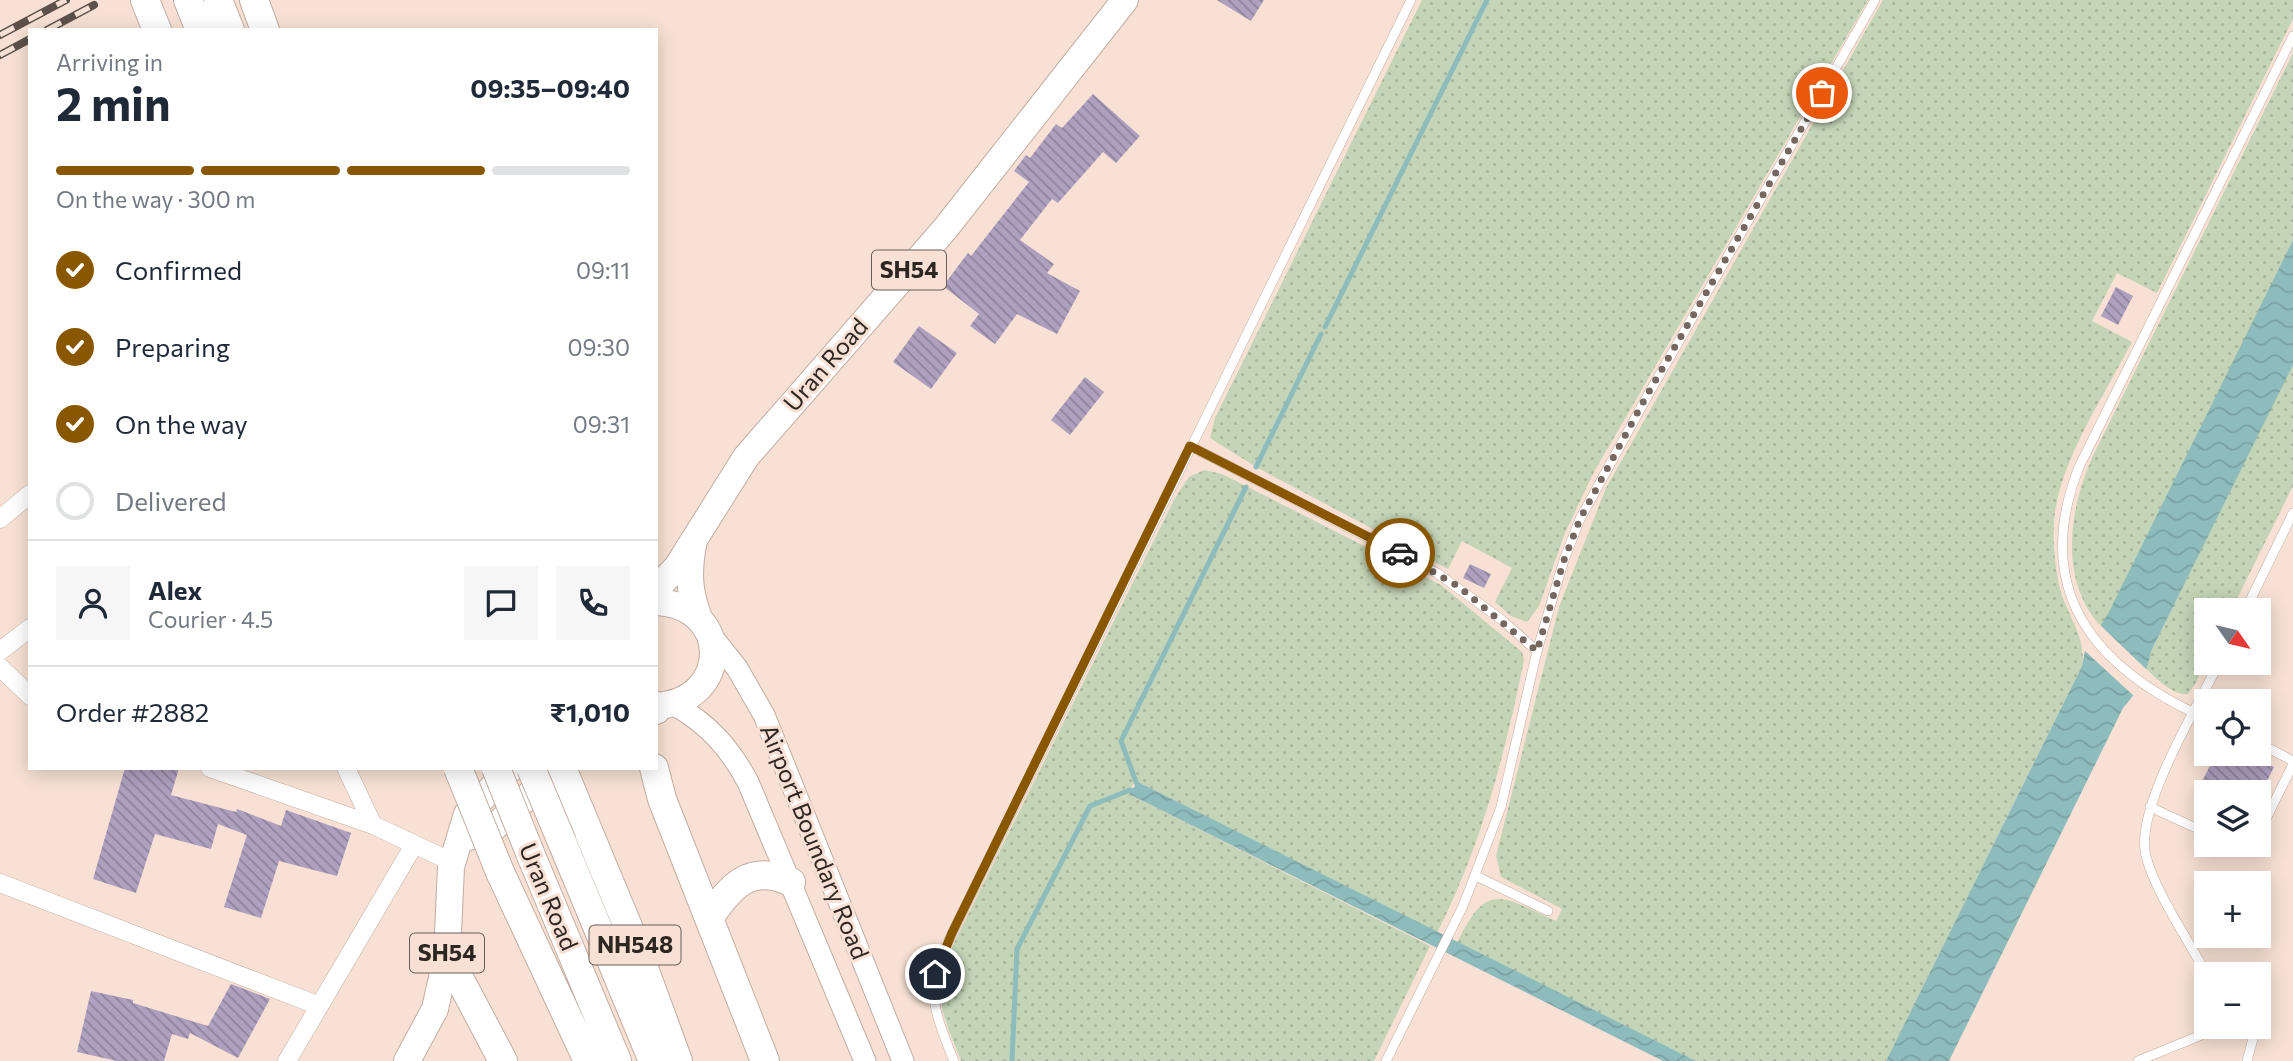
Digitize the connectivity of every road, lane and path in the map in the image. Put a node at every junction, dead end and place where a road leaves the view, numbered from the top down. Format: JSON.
{"nodes":[{"id":1,"x":145,"y":0,"type":"edge"},
{"id":2,"x":188,"y":0,"type":"edge"},
{"id":3,"x":218,"y":0,"type":"edge"},
{"id":4,"x":254,"y":0,"type":"edge"},
{"id":5,"x":1125,"y":0,"type":"edge"},
{"id":6,"x":1411,"y":0,"type":"edge"},
{"id":7,"x":1875,"y":0,"type":"edge"},
{"id":8,"x":156,"y":28,"type":"edge"},
{"id":9,"x":199,"y":28,"type":"edge"},
{"id":10,"x":229,"y":28,"type":"edge"},
{"id":11,"x":264,"y":28,"type":"edge"},
{"id":12,"x":2293,"y":36,"type":"edge"},
{"id":13,"x":1190,"y":446,"type":"junction"},
{"id":14,"x":28,"y":496,"type":"edge"},
{"id":15,"x":2293,"y":513,"type":"edge"},
{"id":16,"x":0,"y":519,"type":"edge"},
{"id":17,"x":694,"y":540,"type":"junction"},
{"id":18,"x":658,"y":587,"type":"edge"},
{"id":19,"x":2251,"y":598,"type":"edge"},
{"id":20,"x":658,"y":602,"type":"edge"},
{"id":21,"x":704,"y":625,"type":"junction"},
{"id":22,"x":28,"y":630,"type":"edge"},
{"id":23,"x":0,"y":651,"type":"edge"},
{"id":24,"x":1537,"y":651,"type":"junction"},
{"id":25,"x":0,"y":667,"type":"edge"},
{"id":26,"x":28,"y":694,"type":"edge"},
{"id":27,"x":661,"y":707,"type":"edge"},
{"id":28,"x":2194,"y":714,"type":"joint"},
{"id":29,"x":2271,"y":750,"type":"edge"},
{"id":30,"x":2293,"y":762,"type":"edge"},
{"id":31,"x":216,"y":770,"type":"edge"},
{"id":32,"x":347,"y":770,"type":"edge"},
{"id":33,"x":459,"y":770,"type":"edge"},
{"id":34,"x":497,"y":770,"type":"edge"},
{"id":35,"x":509,"y":770,"type":"edge"},
{"id":36,"x":532,"y":770,"type":"edge"},
{"id":37,"x":558,"y":770,"type":"edge"},
{"id":38,"x":561,"y":770,"type":"edge"},
{"id":39,"x":655,"y":770,"type":"edge"},
{"id":40,"x":2150,"y":807,"type":"junction"},
{"id":41,"x":2271,"y":808,"type":"edge"},
{"id":42,"x":373,"y":825,"type":"junction"},
{"id":43,"x":2194,"y":827,"type":"edge"},
{"id":44,"x":414,"y":845,"type":"junction"},
{"id":45,"x":456,"y":850,"type":"junction"},
{"id":46,"x":1476,"y":876,"type":"junction"},
{"id":47,"x":790,"y":882,"type":"junction"},
{"id":48,"x":0,"y":883,"type":"edge"},
{"id":49,"x":1548,"y":911,"type":"dead end"},
{"id":50,"x":709,"y":919,"type":"junction"},
{"id":51,"x":447,"y":955,"type":"junction"},
{"id":52,"x":2200,"y":962,"type":"edge"},
{"id":53,"x":317,"y":1005,"type":"junction"},
{"id":54,"x":2194,"y":1038,"type":"edge"},
{"id":55,"x":2253,"y":1039,"type":"edge"},
{"id":56,"x":501,"y":1059,"type":"edge"},
{"id":57,"x":287,"y":1061,"type":"edge"},
{"id":58,"x":407,"y":1061,"type":"edge"},
{"id":59,"x":588,"y":1061,"type":"edge"},
{"id":60,"x":617,"y":1061,"type":"edge"},
{"id":61,"x":653,"y":1061,"type":"edge"},
{"id":62,"x":678,"y":1061,"type":"edge"},
{"id":63,"x":765,"y":1061,"type":"edge"},
{"id":64,"x":865,"y":1061,"type":"edge"},
{"id":65,"x":903,"y":1061,"type":"edge"},
{"id":66,"x":954,"y":1061,"type":"edge"},
{"id":67,"x":1386,"y":1061,"type":"edge"},
{"id":68,"x":2138,"y":1061,"type":"edge"},
{"id":69,"x":2248,"y":1061,"type":"edge"}],
"edges":[{"from":1,"to":8,"type":"highway"},
{"from":2,"to":9,"type":"highway"},
{"from":3,"to":10,"type":"highway"},
{"from":4,"to":11,"type":"highway"},
{"from":5,"to":17,"type":"main road","name":"Uran Road","number":"SH54"},
{"from":6,"to":13,"type":"lane"},
{"from":7,"to":24,"type":"lane"},
{"from":12,"to":28,"type":"lane"},
{"from":13,"to":24,"type":"lane"},
{"from":13,"to":66,"type":"lane"},
{"from":14,"to":16,"type":"street"},
{"from":15,"to":19,"type":"lane"},
{"from":17,"to":18,"type":"main road","name":"Uran Road"},
{"from":17,"to":21,"type":"main road","name":"Uran Road"},
{"from":20,"to":21,"type":"main road"},
{"from":21,"to":27,"type":"main road","name":"Uran Road"},
{"from":21,"to":65,"type":"street","name":"Airport Boundary Road"},
{"from":22,"to":23,"type":"street"},
{"from":24,"to":46,"type":"lane"},
{"from":25,"to":26,"type":"street"},
{"from":27,"to":47,"type":"street","name":"Airport Boundary Road"},
{"from":28,"to":40,"type":"lane"},
{"from":29,"to":30,"type":"lane"},
{"from":30,"to":41,"type":"lane"},
{"from":31,"to":42,"type":"street"},
{"from":32,"to":42,"type":"street"},
{"from":33,"to":59,"type":"highway","bridge":true},
{"from":34,"to":60,"type":"highway","name":"Uran Road","number":"NH548","bridge":true},
{"from":35,"to":45,"type":"main road","number":"SH54"},
{"from":36,"to":61,"type":"highway","name":"Uran Road","number":"NH548","bridge":true},
{"from":37,"to":45,"type":"main road","name":"Uran Road"},
{"from":38,"to":62,"type":"highway","number":"NH548"},
{"from":39,"to":50,"type":"highway"},
{"from":40,"to":43,"type":"lane"},
{"from":40,"to":52,"type":"lane"},
{"from":42,"to":44,"type":"street"},
{"from":44,"to":45,"type":"street"},
{"from":44,"to":53,"type":"street"},
{"from":45,"to":51,"type":"main road","number":"SH54"},
{"from":46,"to":49,"type":"lane"},
{"from":46,"to":67,"type":"lane"},
{"from":47,"to":50,"type":"highway"},
{"from":47,"to":64,"type":"street","name":"Airport Boundary Road"},
{"from":48,"to":53,"type":"street"},
{"from":50,"to":63,"type":"highway"},
{"from":51,"to":56,"type":"highway"},
{"from":51,"to":58,"type":"main road","number":"SH54"},
{"from":53,"to":57,"type":"street"},
{"from":54,"to":68,"type":"lane"},
{"from":55,"to":69,"type":"lane"}]}
